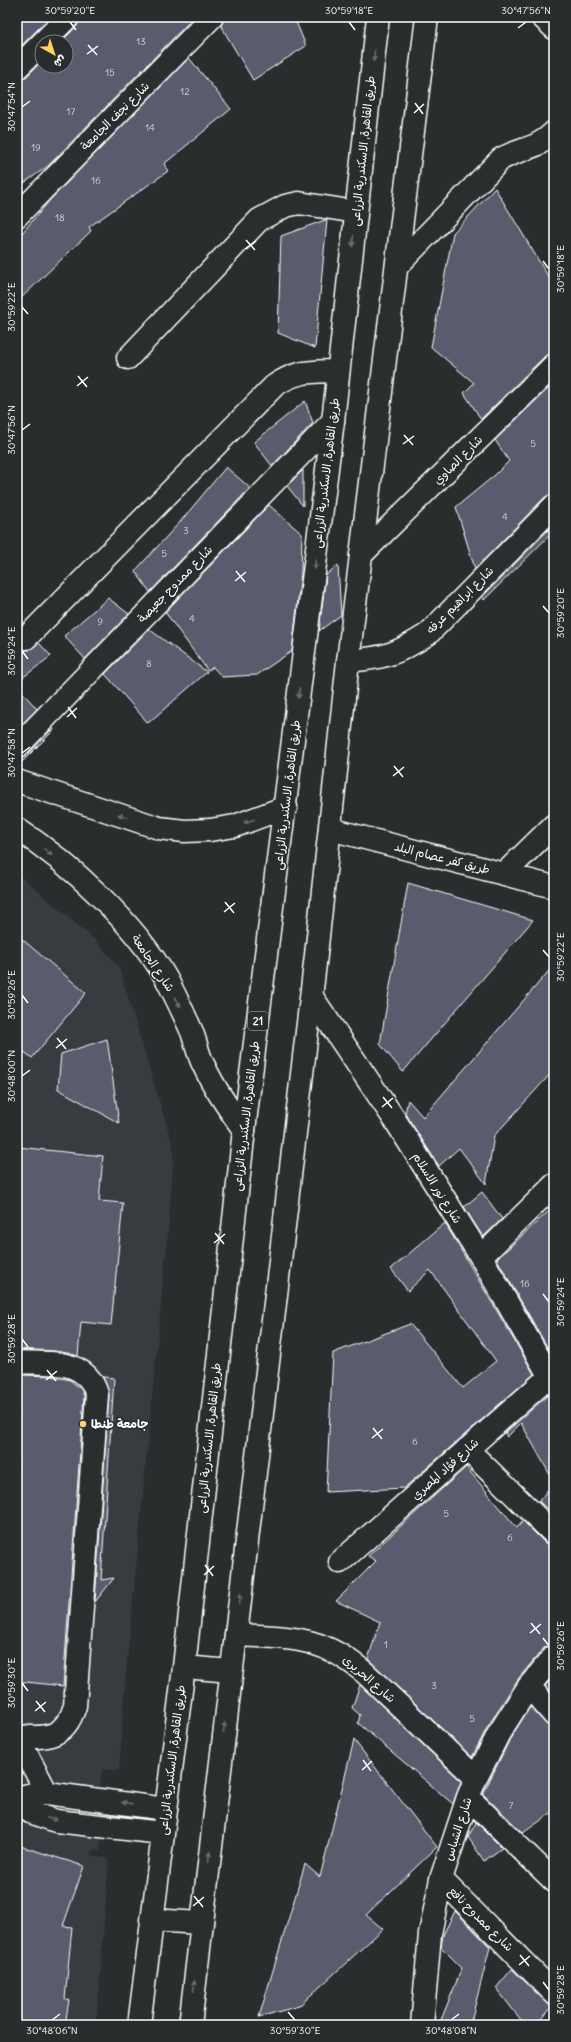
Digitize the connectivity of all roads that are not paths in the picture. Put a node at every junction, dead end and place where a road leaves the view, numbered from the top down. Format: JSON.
{"nodes":[{"id":1,"x":68,"y":17,"type":"edge"},
{"id":2,"x":212,"y":17,"type":"edge"},
{"id":3,"x":378,"y":17,"type":"edge"},
{"id":4,"x":427,"y":17,"type":"edge"},
{"id":5,"x":542,"y":17,"type":"edge"},
{"id":6,"x":554,"y":28,"type":"edge"},
{"id":7,"x":50,"y":34,"type":"edge"},
{"id":8,"x":34,"y":50,"type":"edge"},
{"id":9,"x":17,"y":68,"type":"edge"},
{"id":10,"x":554,"y":132,"type":"edge"},
{"id":11,"x":356,"y":212,"type":"junction"},
{"id":12,"x":17,"y":216,"type":"edge"},
{"id":13,"x":396,"y":266,"type":"junction"},
{"id":14,"x":128,"y":358,"type":"dead end"},
{"id":15,"x":554,"y":365,"type":"edge"},
{"id":16,"x":338,"y":371,"type":"junction"},
{"id":17,"x":333,"y":421,"type":"junction"},
{"id":18,"x":554,"y":506,"type":"edge"},
{"id":19,"x":361,"y":555,"type":"junction"},
{"id":20,"x":26,"y":638,"type":"dead end"},
{"id":21,"x":348,"y":661,"type":"junction"},
{"id":22,"x":17,"y":747,"type":"edge"},
{"id":23,"x":17,"y":781,"type":"edge"},
{"id":24,"x":286,"y":807,"type":"junction"},
{"id":25,"x":554,"y":825,"type":"edge"},
{"id":26,"x":17,"y":829,"type":"edge"},
{"id":27,"x":330,"y":829,"type":"junction"},
{"id":28,"x":504,"y":874,"type":"junction"},
{"id":29,"x":554,"y":887,"type":"edge"},
{"id":30,"x":312,"y":997,"type":"junction"},
{"id":31,"x":244,"y":1130,"type":"junction"},
{"id":32,"x":554,"y":1185,"type":"edge"},
{"id":33,"x":480,"y":1257,"type":"junction"},
{"id":34,"x":17,"y":1362,"type":"edge"},
{"id":35,"x":552,"y":1380,"type":"edge"},
{"id":36,"x":467,"y":1449,"type":"junction"},
{"id":37,"x":554,"y":1534,"type":"edge"},
{"id":38,"x":340,"y":1562,"type":"dead end"},
{"id":39,"x":236,"y":1635,"type":"junction"},
{"id":40,"x":554,"y":1656,"type":"edge"},
{"id":41,"x":184,"y":1667,"type":"junction"},
{"id":42,"x":231,"y":1671,"type":"junction"},
{"id":43,"x":529,"y":1686,"type":"junction"},
{"id":44,"x":554,"y":1715,"type":"edge"},
{"id":45,"x":17,"y":1736,"type":"edge"},
{"id":46,"x":472,"y":1787,"type":"junction"},
{"id":47,"x":47,"y":1792,"type":"junction"},
{"id":48,"x":17,"y":1798,"type":"edge"},
{"id":49,"x":17,"y":1804,"type":"edge"},
{"id":50,"x":166,"y":1809,"type":"junction"},
{"id":51,"x":162,"y":1833,"type":"junction"},
{"id":52,"x":442,"y":1879,"type":"junction"},
{"id":53,"x":554,"y":1881,"type":"edge"},
{"id":54,"x":151,"y":1920,"type":"junction"},
{"id":55,"x":201,"y":1923,"type":"junction"},
{"id":56,"x":554,"y":1993,"type":"edge"},
{"id":57,"x":139,"y":2025,"type":"edge"},
{"id":58,"x":190,"y":2025,"type":"edge"},
{"id":59,"x":422,"y":2025,"type":"edge"}],
"edges":[{"from":1,"to":7,"type":"main road"},
{"from":2,"to":12,"type":"main road","name":"شارع نجف الجامعة"},
{"from":3,"to":11,"type":"main road","name":"طريق القاهرة, الاسكندرية الزراعى","number":"21","one_way":true},
{"from":4,"to":13,"type":"main road"},
{"from":5,"to":6,"type":"main road"},
{"from":8,"to":9,"type":"main road"},
{"from":10,"to":13,"type":"main road"},
{"from":11,"to":14,"type":"main road"},
{"from":11,"to":16,"type":"main road","name":"طريق القاهرة, الاسكندرية الزراعى","number":"21","one_way":true},
{"from":13,"to":19,"type":"main road"},
{"from":15,"to":19,"type":"main road","name":"شارع الصاوي"},
{"from":16,"to":17,"type":"main road","name":"طريق القاهرة, الاسكندرية الزراعى","number":"21"},
{"from":16,"to":20,"type":"main road"},
{"from":17,"to":22,"type":"main road","name":"شارع ممدوح جعيصة"},
{"from":17,"to":24,"type":"main road","name":"طريق القاهرة, الاسكندرية الزراعى","number":"21","one_way":true},
{"from":18,"to":21,"type":"main road","name":"شارع ابراهيم عرفه"},
{"from":19,"to":21,"type":"main road"},
{"from":21,"to":27,"type":"main road"},
{"from":24,"to":23,"type":"main road","one_way":true},
{"from":24,"to":31,"type":"main road","name":"طريق القاهرة, الاسكندرية الزراعى","number":"21"},
{"from":25,"to":28,"type":"main road"},
{"from":26,"to":31,"type":"main road","name":"شارع الجامعة","one_way":true},
{"from":27,"to":28,"type":"main road","name":"طريق كفر عصام البلد"},
{"from":27,"to":30,"type":"main road"},
{"from":28,"to":29,"type":"main road","name":"طريق كفر عصام البلد"},
{"from":30,"to":33,"type":"main road","name":"شارع نور الاسلام"},
{"from":39,"to":30,"type":"main road","one_way":true},
{"from":31,"to":41,"type":"main road","name":"طريق القاهرة, الاسكندرية الزراعى","number":"21"},
{"from":32,"to":33,"type":"main road"},
{"from":33,"to":35,"type":"main road","name":"شارع نور الاسلام"},
{"from":34,"to":45,"type":"main road"},
{"from":35,"to":36,"type":"main road","name":"شارع فؤاد المصري"},
{"from":36,"to":37,"type":"main road"},
{"from":36,"to":38,"type":"main road","name":"شارع فؤاد المصري"},
{"from":39,"to":42,"type":"main road"},
{"from":39,"to":46,"type":"main road","name":"شارع الحريرى"},
{"from":40,"to":43,"type":"main road","name":"شارع الشباس"},
{"from":41,"to":42,"type":"main road"},
{"from":41,"to":50,"type":"main road","name":"طريق القاهرة, الاسكندرية الزراعى","number":"21"},
{"from":55,"to":42,"type":"main road","one_way":true},
{"from":43,"to":44,"type":"main road"},
{"from":43,"to":46,"type":"main road","name":"شارع الشباس"},
{"from":45,"to":47,"type":"main road"},
{"from":46,"to":52,"type":"main road","name":"شارع الشباس"},
{"from":46,"to":53,"type":"main road","name":"شارع الحريرى"},
{"from":47,"to":48,"type":"main road"},
{"from":50,"to":47,"type":"main road","one_way":true},
{"from":49,"to":51,"type":"main road","one_way":true},
{"from":50,"to":51,"type":"main road","name":"طريق القاهرة, الاسكندرية الزراعى","number":"21"},
{"from":51,"to":54,"type":"main road","name":"طريق القاهرة, الاسكندرية الزراعى","number":"21"},
{"from":52,"to":56,"type":"main road","name":"شارع ممدوح نافع"},
{"from":52,"to":59,"type":"main road","name":"شارع الشباس"},
{"from":54,"to":55,"type":"main road"},
{"from":54,"to":57,"type":"main road","name":"طريق القاهرة, الاسكندرية الزراعى","number":"21"},
{"from":58,"to":55,"type":"main road","one_way":true}]}
